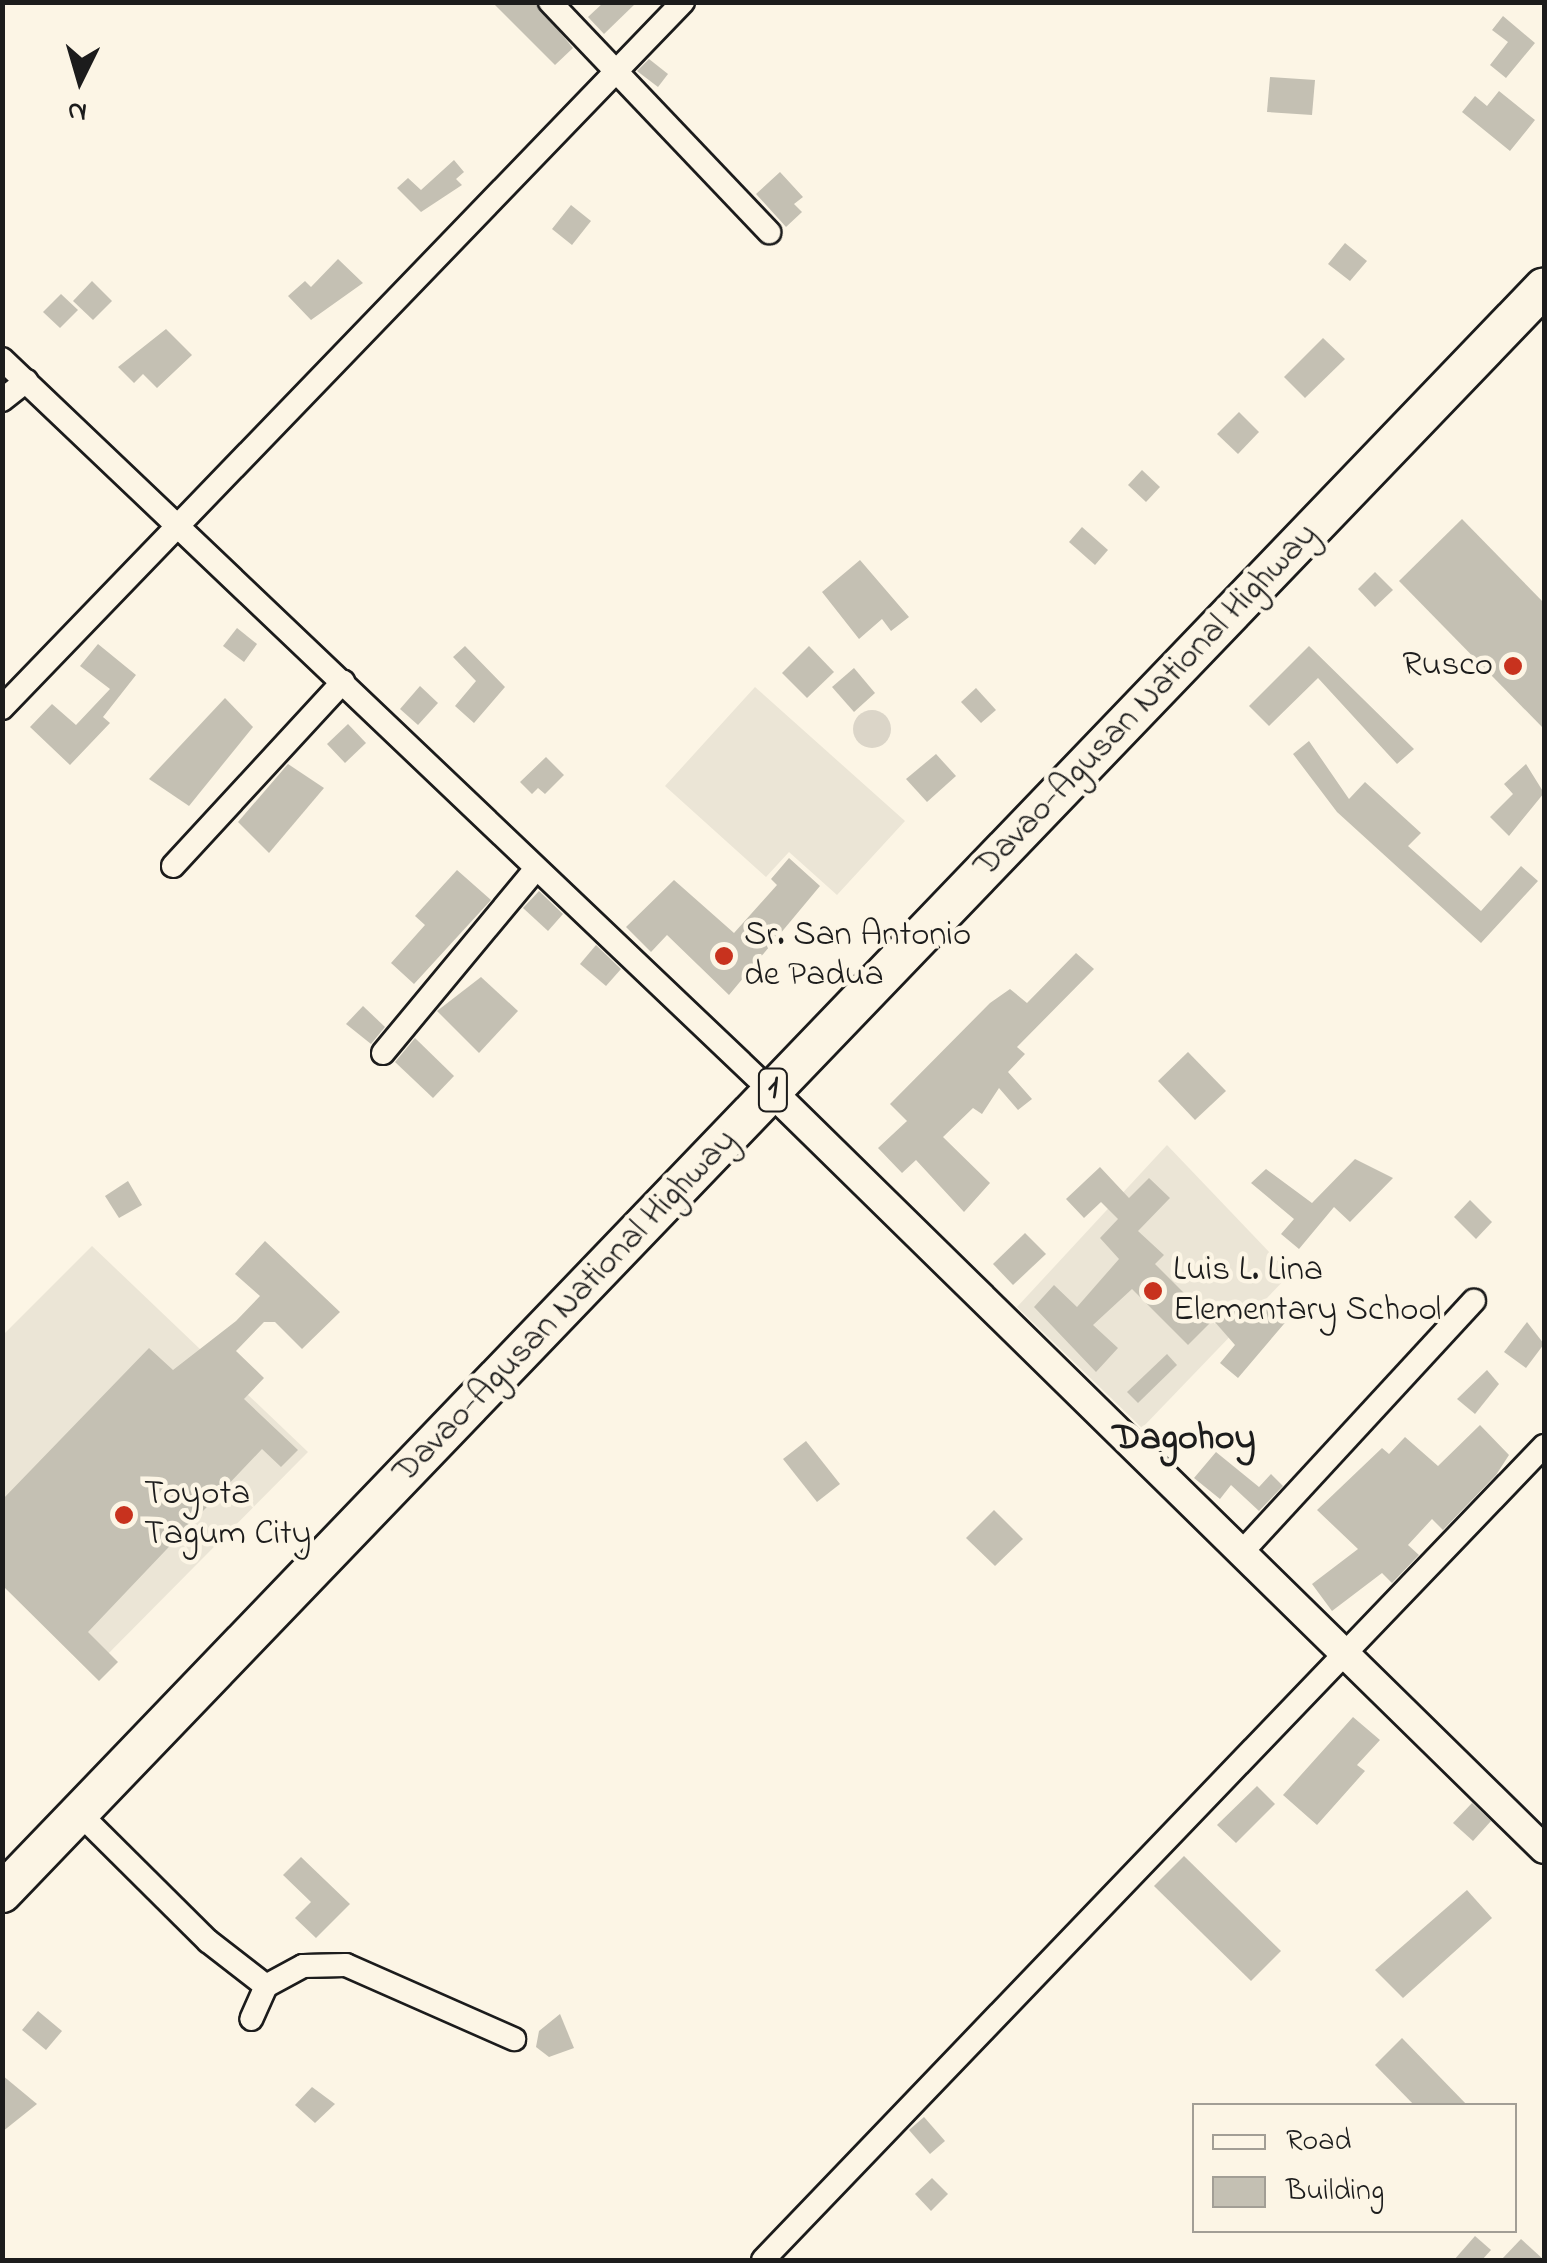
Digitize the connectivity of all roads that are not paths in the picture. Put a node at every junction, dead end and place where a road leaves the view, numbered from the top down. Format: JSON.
{"nodes":[{"id":1,"x":550,"y":2,"type":"edge"},
{"id":2,"x":683,"y":2,"type":"edge"},
{"id":3,"x":614,"y":72,"type":"junction"},
{"id":4,"x":769,"y":232,"type":"dead end"},
{"id":5,"x":1544,"y":287,"type":"edge"},
{"id":6,"x":2,"y":360,"type":"edge"},
{"id":7,"x":26,"y":381,"type":"junction"},
{"id":8,"x":2,"y":400,"type":"edge"},
{"id":9,"x":174,"y":522,"type":"junction"},
{"id":10,"x":343,"y":682,"type":"junction"},
{"id":11,"x":2,"y":708,"type":"edge"},
{"id":12,"x":174,"y":866,"type":"dead end"},
{"id":13,"x":534,"y":870,"type":"junction"},
{"id":14,"x":384,"y":1053,"type":"dead end"},
{"id":15,"x":772,"y":1092,"type":"junction"},
{"id":16,"x":1474,"y":1301,"type":"dead end"},
{"id":17,"x":1544,"y":1446,"type":"edge"},
{"id":18,"x":1242,"y":1552,"type":"junction"},
{"id":19,"x":1345,"y":1654,"type":"junction"},
{"id":20,"x":80,"y":1813,"type":"junction"},
{"id":21,"x":1544,"y":1848,"type":"edge"},
{"id":22,"x":2,"y":1894,"type":"edge"},
{"id":23,"x":266,"y":1986,"type":"junction"},
{"id":24,"x":251,"y":2019,"type":"dead end"},
{"id":25,"x":514,"y":2039,"type":"dead end"},
{"id":26,"x":763,"y":2260,"type":"edge"}],
"edges":[{"from":1,"to":3,"type":"street"},
{"from":2,"to":3,"type":"street"},
{"from":3,"to":4,"type":"street"},
{"from":3,"to":9,"type":"street"},
{"from":5,"to":15,"type":"highway","name":"Davao-Agusan National Highway","number":"1"},
{"from":6,"to":7,"type":"street"},
{"from":7,"to":8,"type":"street"},
{"from":7,"to":9,"type":"street"},
{"from":9,"to":10,"type":"street"},
{"from":9,"to":11,"type":"street"},
{"from":10,"to":12,"type":"street"},
{"from":10,"to":13,"type":"street"},
{"from":13,"to":14,"type":"street"},
{"from":13,"to":15,"type":"street"},
{"from":15,"to":18,"type":"street"},
{"from":15,"to":20,"type":"highway","name":"Davao-Agusan National Highway","number":"1"},
{"from":16,"to":18,"type":"street"},
{"from":17,"to":19,"type":"street"},
{"from":18,"to":19,"type":"street"},
{"from":19,"to":21,"type":"street"},
{"from":19,"to":26,"type":"street"},
{"from":20,"to":22,"type":"highway","name":"Davao-Agusan National Highway","number":"1"},
{"from":20,"to":23,"type":"street"},
{"from":23,"to":24,"type":"street"},
{"from":23,"to":25,"type":"street"}]}
